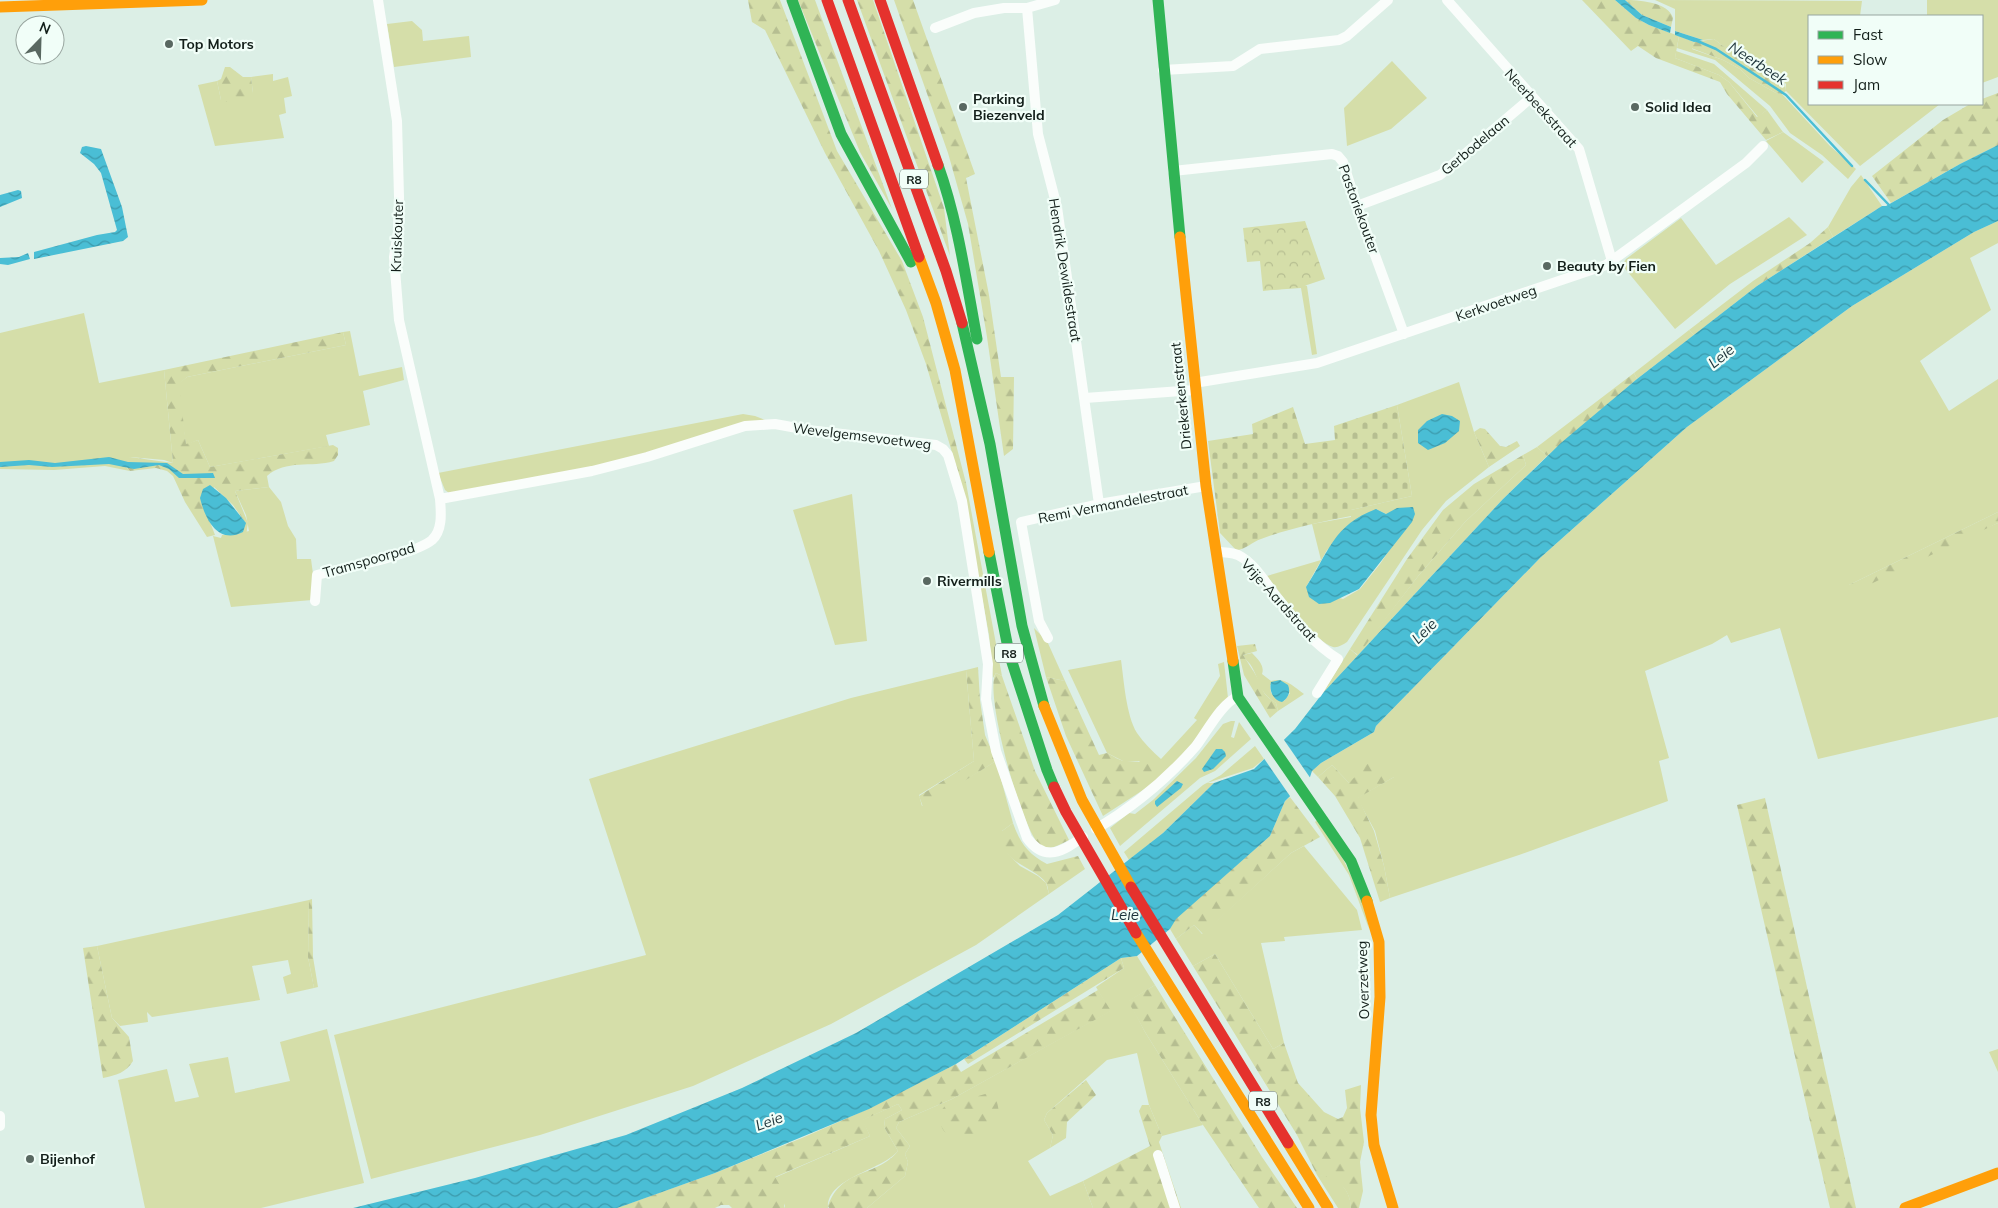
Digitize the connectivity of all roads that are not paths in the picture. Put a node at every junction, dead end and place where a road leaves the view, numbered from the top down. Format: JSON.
{"nodes":[{"id":1,"x":202,"y":0,"type":"edge"},
{"id":2,"x":378,"y":0,"type":"edge"},
{"id":3,"x":792,"y":0,"type":"edge"},
{"id":4,"x":827,"y":0,"type":"edge"},
{"id":5,"x":848,"y":0,"type":"edge"},
{"id":6,"x":880,"y":0,"type":"edge"},
{"id":7,"x":1055,"y":0,"type":"edge"},
{"id":8,"x":1158,"y":0,"type":"edge"},
{"id":9,"x":1388,"y":0,"type":"edge"},
{"id":10,"x":1448,"y":0,"type":"edge"},
{"id":11,"x":0,"y":6,"type":"edge"},
{"id":12,"x":1026,"y":8,"type":"junction"},
{"id":13,"x":934,"y":28,"type":"dead end"},
{"id":14,"x":1163,"y":70,"type":"junction"},
{"id":15,"x":1532,"y":97,"type":"junction"},
{"id":16,"x":1763,"y":146,"type":"dead end"},
{"id":17,"x":1173,"y":171,"type":"junction"},
{"id":18,"x":1357,"y":206,"type":"junction"},
{"id":19,"x":1612,"y":261,"type":"junction"},
{"id":20,"x":936,"y":303,"type":"junction"},
{"id":21,"x":1404,"y":334,"type":"junction"},
{"id":22,"x":972,"y":361,"type":"junction"},
{"id":23,"x":1194,"y":387,"type":"junction"},
{"id":24,"x":1085,"y":398,"type":"junction"},
{"id":25,"x":1206,"y":486,"type":"junction"},
{"id":26,"x":440,"y":499,"type":"junction"},
{"id":27,"x":1099,"y":504,"type":"junction"},
{"id":28,"x":1216,"y":552,"type":"junction"},
{"id":29,"x":315,"y":601,"type":"dead end"},
{"id":30,"x":1048,"y":638,"type":"dead end"},
{"id":31,"x":1316,"y":693,"type":"dead end"},
{"id":32,"x":1238,"y":697,"type":"junction"},
{"id":33,"x":1290,"y":771,"type":"joint"},
{"id":34,"x":0,"y":1116,"type":"edge"},
{"id":35,"x":0,"y":1126,"type":"edge"},
{"id":36,"x":1158,"y":1154,"type":"dead end"},
{"id":37,"x":1998,"y":1173,"type":"edge"},
{"id":38,"x":1176,"y":1208,"type":"edge"},
{"id":39,"x":1309,"y":1208,"type":"edge"},
{"id":40,"x":1328,"y":1208,"type":"edge"},
{"id":41,"x":1393,"y":1208,"type":"edge"},
{"id":42,"x":1905,"y":1208,"type":"edge"}],
"edges":[{"from":1,"to":11,"type":"main road"},
{"from":2,"to":26,"type":"street","name":"Kruiskouter"},
{"from":3,"to":20,"type":"main road"},
{"from":4,"to":20,"type":"main road","number":"R8"},
{"from":5,"to":22,"type":"main road","number":"R8"},
{"from":6,"to":22,"type":"main road"},
{"from":7,"to":12,"type":"street"},
{"from":8,"to":14,"type":"main road","name":"Driekerkenstraat"},
{"from":9,"to":14,"type":"street"},
{"from":10,"to":15,"type":"street","name":"Neerbeekstraat"},
{"from":12,"to":13,"type":"street"},
{"from":12,"to":24,"type":"street","name":"Hendrik Dewildestraat"},
{"from":14,"to":17,"type":"main road","name":"Driekerkenstraat"},
{"from":15,"to":18,"type":"street","name":"Gerbodelaan"},
{"from":15,"to":19,"type":"street","name":"Neerbeekstraat"},
{"from":16,"to":19,"type":"street","name":"Kerkvoetweg"},
{"from":17,"to":18,"type":"street","name":"Pastoriekouter"},
{"from":17,"to":23,"type":"main road","name":"Driekerkenstraat"},
{"from":18,"to":21,"type":"street","name":"Pastoriekouter"},
{"from":19,"to":21,"type":"street","name":"Kerkvoetweg"},
{"from":20,"to":39,"type":"main road","number":"R8"},
{"from":21,"to":23,"type":"street","name":"Kerkvoetweg"},
{"from":22,"to":40,"type":"main road","number":"R8"},
{"from":23,"to":24,"type":"street","name":"Kerkvoetweg"},
{"from":23,"to":25,"type":"main road","name":"Driekerkenstraat"},
{"from":24,"to":27,"type":"street","name":"Hendrik Dewildestraat"},
{"from":25,"to":27,"type":"street","name":"Remi Vermandelestraat"},
{"from":25,"to":28,"type":"main road","name":"Driekerkenstraat"},
{"from":26,"to":29,"type":"street","name":"Tramspoorpad"},
{"from":26,"to":32,"type":"street","name":"Wevelgemsevoetweg"},
{"from":27,"to":30,"type":"street","name":"Remi Vermandelestraat"},
{"from":28,"to":31,"type":"street","name":"Vrije-Aardstraat"},
{"from":28,"to":32,"type":"main road","name":"Driekerkenstraat"},
{"from":32,"to":33,"type":"main road","name":"Driekerkenstraat"},
{"from":33,"to":41,"type":"main road","name":"Overzetweg"},
{"from":34,"to":35,"type":"street"},
{"from":36,"to":38,"type":"street"},
{"from":37,"to":42,"type":"main road"}]}
